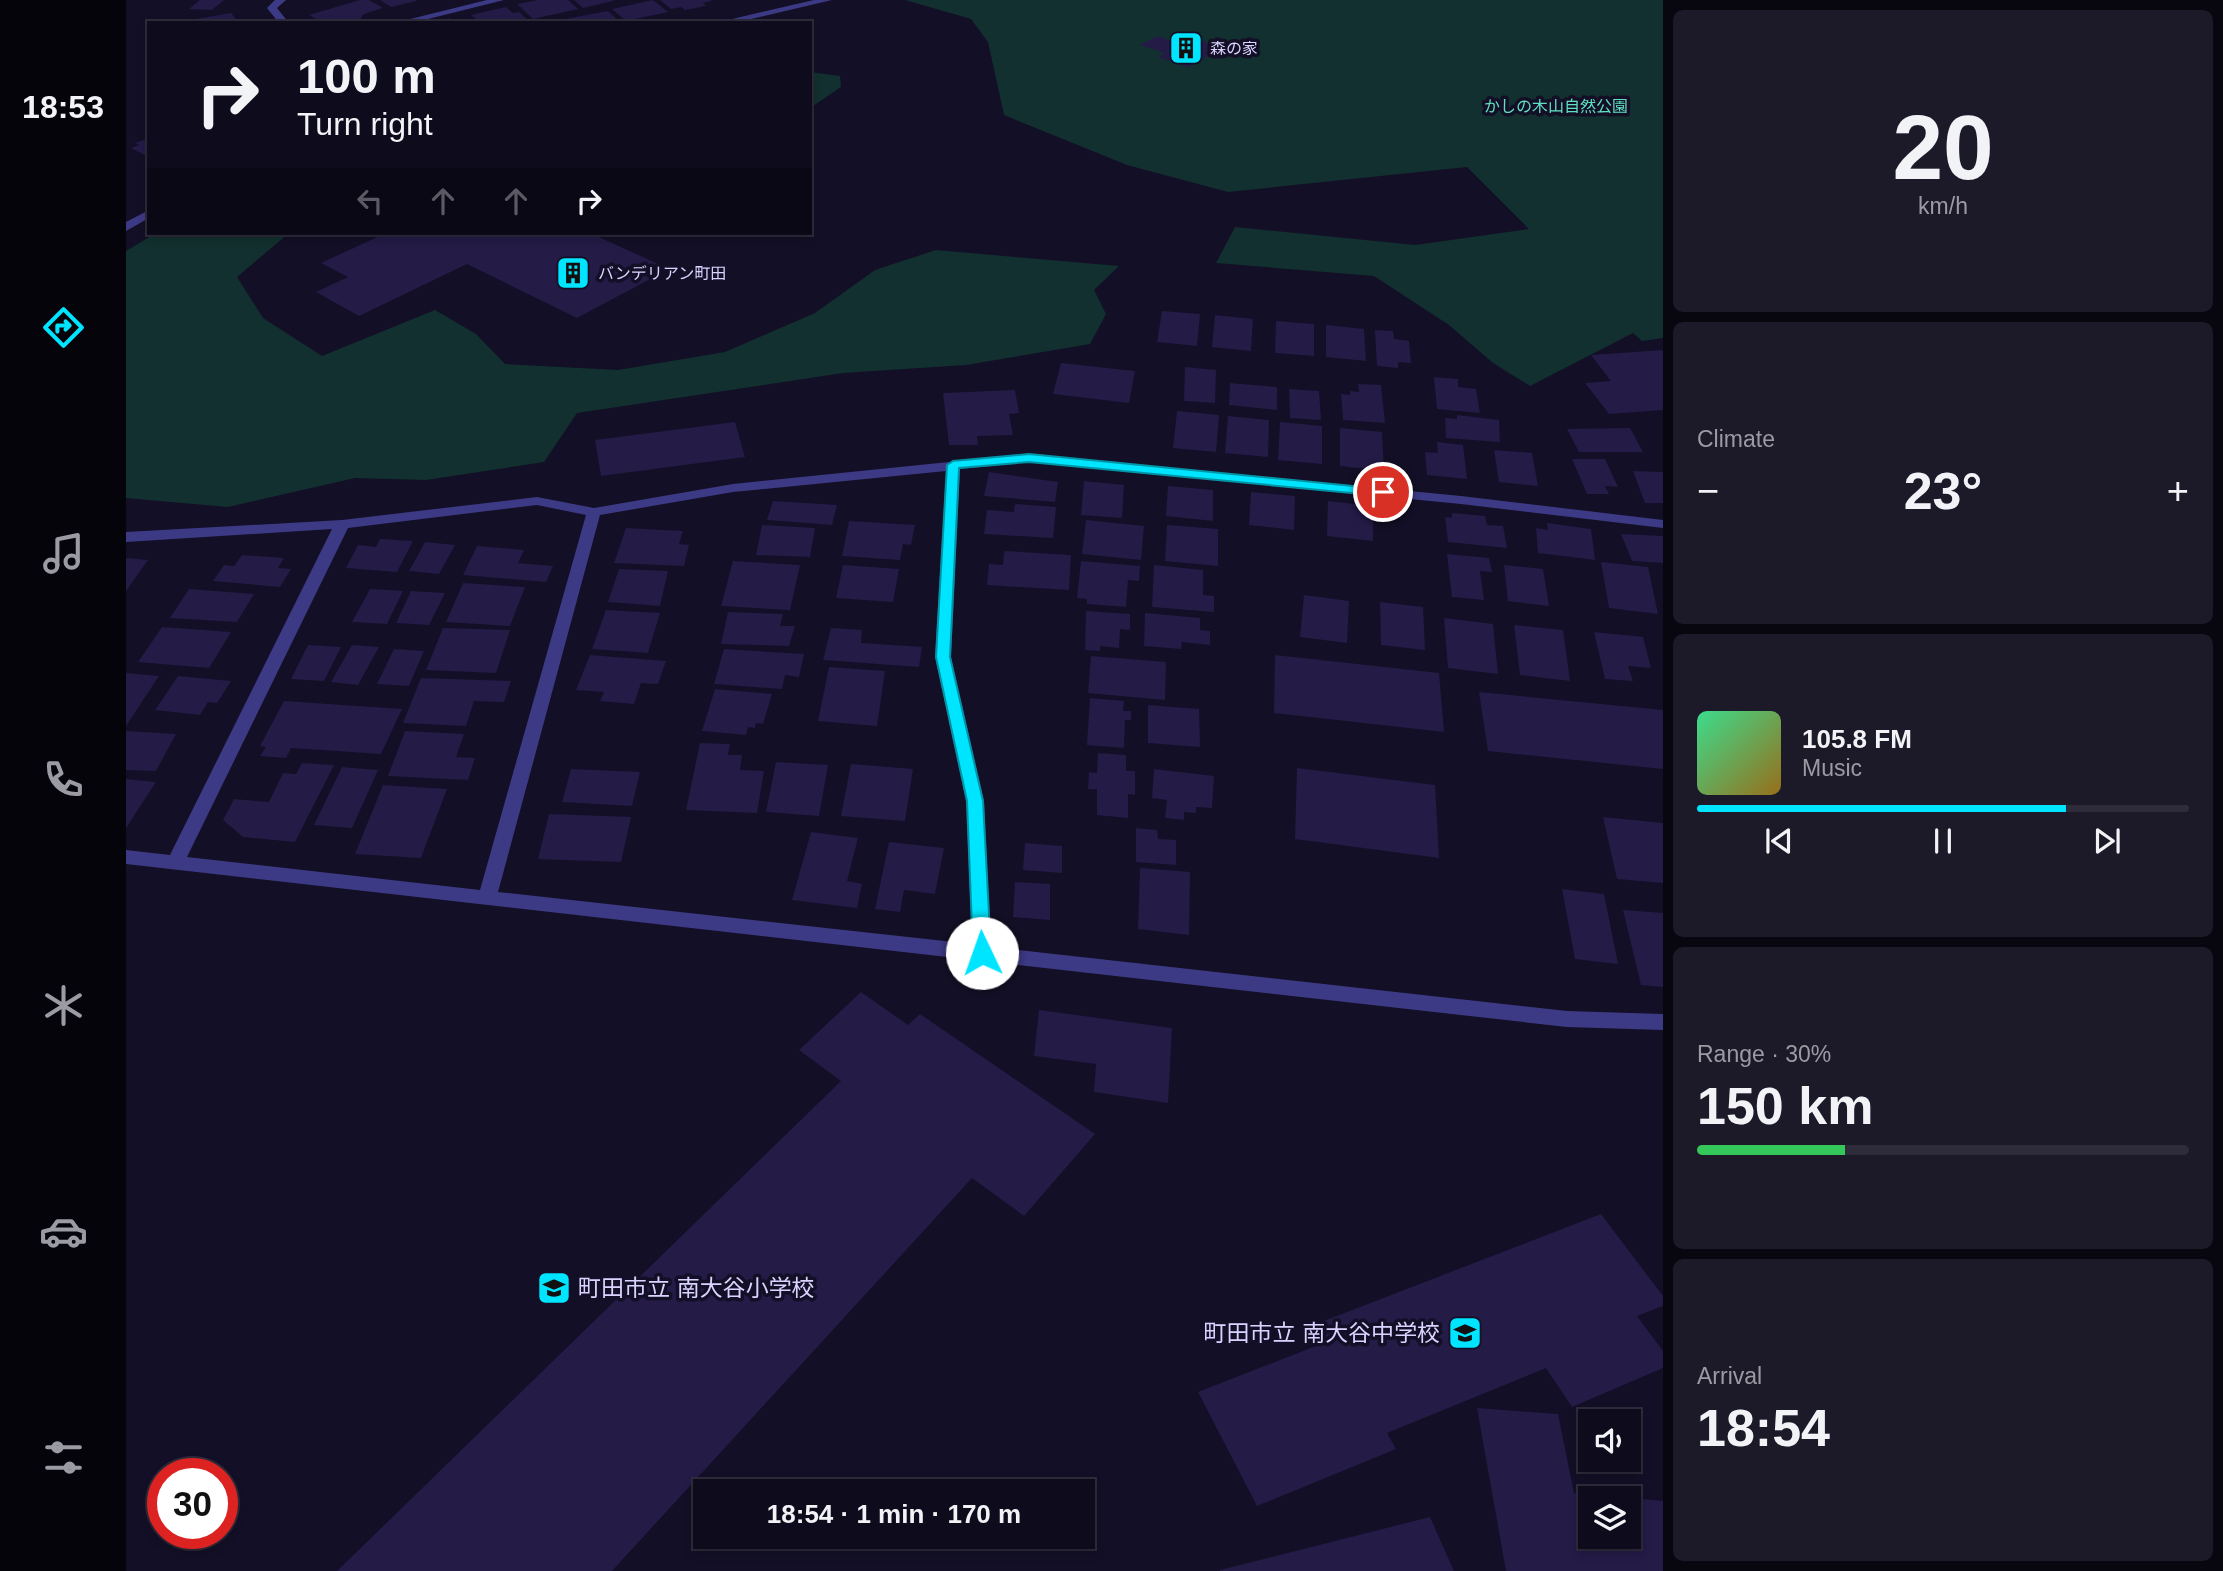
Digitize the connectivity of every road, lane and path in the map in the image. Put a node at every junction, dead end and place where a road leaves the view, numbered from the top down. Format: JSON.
{"nodes":[{"id":1,"x":281,"y":0,"type":"edge"},
{"id":2,"x":499,"y":0,"type":"edge"},
{"id":3,"x":827,"y":0,"type":"edge"},
{"id":4,"x":282,"y":21,"type":"edge"},
{"id":5,"x":408,"y":21,"type":"edge"},
{"id":6,"x":729,"y":21,"type":"edge"},
{"id":7,"x":147,"y":214,"type":"edge"},
{"id":8,"x":126,"y":227,"type":"edge"},
{"id":9,"x":953,"y":465,"type":"junction"},
{"id":10,"x":594,"y":512,"type":"junction"},
{"id":11,"x":342,"y":524,"type":"junction"},
{"id":12,"x":1663,"y":524,"type":"edge"},
{"id":13,"x":126,"y":537,"type":"edge"},
{"id":14,"x":126,"y":857,"type":"edge"},
{"id":15,"x":175,"y":863,"type":"junction"},
{"id":16,"x":487,"y":898,"type":"junction"},
{"id":17,"x":982,"y":953,"type":"junction"},
{"id":18,"x":1663,"y":1022,"type":"edge"}],
"edges":[{"from":1,"to":4,"type":"street"},
{"from":2,"to":5,"type":"street"},
{"from":3,"to":6,"type":"street"},
{"from":7,"to":8,"type":"street"},
{"from":9,"to":10,"type":"street"},
{"from":9,"to":12,"type":"street"},
{"from":9,"to":17,"type":"street"},
{"from":10,"to":11,"type":"street"},
{"from":10,"to":16,"type":"street"},
{"from":11,"to":13,"type":"street"},
{"from":11,"to":15,"type":"street"},
{"from":14,"to":15,"type":"street"},
{"from":15,"to":16,"type":"street"},
{"from":16,"to":17,"type":"street"},
{"from":17,"to":18,"type":"street"}]}
